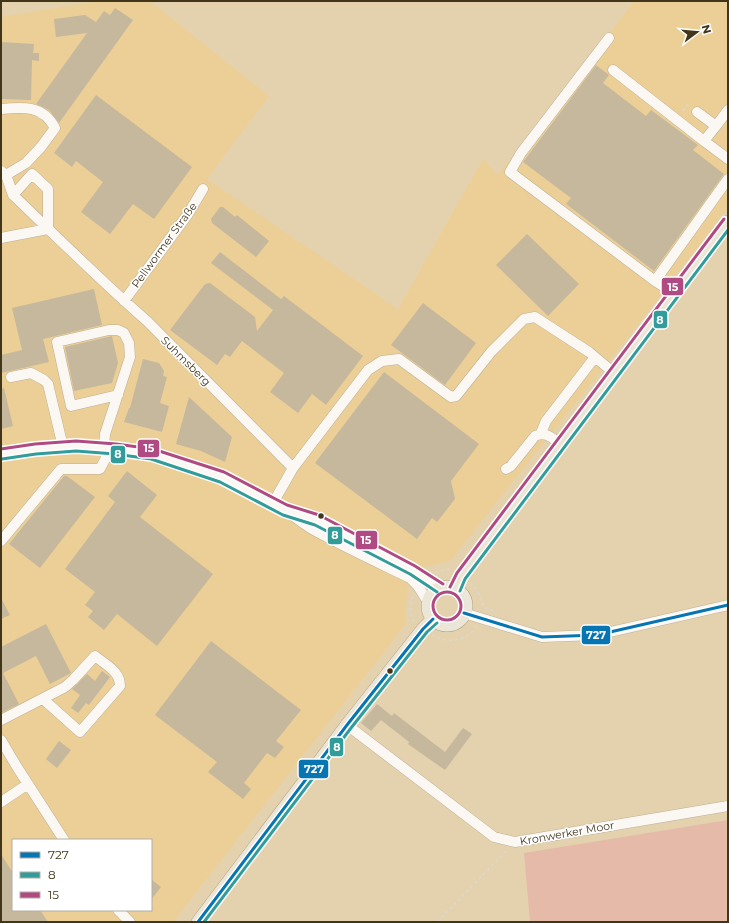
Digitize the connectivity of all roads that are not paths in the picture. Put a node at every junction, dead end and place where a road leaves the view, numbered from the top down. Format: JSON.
{"nodes":[{"id":1,"x":609,"y":38,"type":"dead end"},
{"id":2,"x":613,"y":70,"type":"dead end"},
{"id":3,"x":1,"y":109,"type":"edge"},
{"id":4,"x":728,"y":110,"type":"edge"},
{"id":5,"x":698,"y":112,"type":"dead end"},
{"id":6,"x":716,"y":126,"type":"junction"},
{"id":7,"x":704,"y":141,"type":"junction"},
{"id":8,"x":728,"y":159,"type":"edge"},
{"id":9,"x":4,"y":173,"type":"edge"},
{"id":10,"x":728,"y":179,"type":"edge"},
{"id":11,"x":204,"y":189,"type":"dead end"},
{"id":12,"x":13,"y":195,"type":"junction"},
{"id":13,"x":728,"y":222,"type":"edge"},
{"id":14,"x":48,"y":229,"type":"junction"},
{"id":15,"x":1,"y":238,"type":"edge"},
{"id":16,"x":655,"y":281,"type":"junction"},
{"id":17,"x":674,"y":293,"type":"junction"},
{"id":18,"x":124,"y":301,"type":"junction"},
{"id":19,"x":595,"y":357,"type":"junction"},
{"id":20,"x":614,"y":373,"type":"junction"},
{"id":21,"x":11,"y":377,"type":"dead end"},
{"id":22,"x":118,"y":395,"type":"junction"},
{"id":23,"x":541,"y":433,"type":"junction"},
{"id":24,"x":560,"y":444,"type":"junction"},
{"id":25,"x":63,"y":447,"type":"junction"},
{"id":26,"x":108,"y":448,"type":"junction"},
{"id":27,"x":1,"y":454,"type":"edge"},
{"id":28,"x":293,"y":468,"type":"junction"},
{"id":29,"x":506,"y":469,"type":"dead end"},
{"id":30,"x":273,"y":503,"type":"junction"},
{"id":31,"x":285,"y":510,"type":"junction"},
{"id":32,"x":1,"y":541,"type":"edge"},
{"id":33,"x":440,"y":588,"type":"junction"},
{"id":34,"x":455,"y":589,"type":"junction"},
{"id":35,"x":428,"y":602,"type":"junction"},
{"id":36,"x":728,"y":605,"type":"edge"},
{"id":37,"x":464,"y":613,"type":"junction"},
{"id":38,"x":433,"y":619,"type":"junction"},
{"id":39,"x":44,"y":699,"type":"junction"},
{"id":40,"x":1,"y":720,"type":"edge"},
{"id":41,"x":347,"y":725,"type":"junction"},
{"id":42,"x":1,"y":740,"type":"edge"},
{"id":43,"x":28,"y":784,"type":"junction"},
{"id":44,"x":1,"y":802,"type":"edge"},
{"id":45,"x":728,"y":806,"type":"edge"},
{"id":46,"x":63,"y":839,"type":"edge"},
{"id":47,"x":119,"y":911,"type":"edge"},
{"id":48,"x":130,"y":922,"type":"edge"},
{"id":49,"x":198,"y":922,"type":"edge"}],
"edges":[{"from":1,"to":16,"type":"street"},
{"from":2,"to":7,"type":"street"},
{"from":3,"to":9,"type":"street"},
{"from":4,"to":6,"type":"street"},
{"from":5,"to":6,"type":"street"},
{"from":6,"to":7,"type":"street"},
{"from":7,"to":8,"type":"street"},
{"from":9,"to":12,"type":"street"},
{"from":10,"to":16,"type":"street"},
{"from":11,"to":18,"type":"street","name":"Pellwormer Straße"},
{"from":12,"to":14,"type":"street","name":"Suhmsberg"},
{"from":12,"to":14,"type":"street"},
{"from":13,"to":17,"type":"main road"},
{"from":14,"to":15,"type":"street"},
{"from":14,"to":18,"type":"street","name":"Suhmsberg"},
{"from":16,"to":17,"type":"street"},
{"from":17,"to":20,"type":"main road"},
{"from":18,"to":28,"type":"street","name":"Suhmsberg"},
{"from":19,"to":20,"type":"street"},
{"from":19,"to":23,"type":"street"},
{"from":19,"to":28,"type":"street"},
{"from":20,"to":24,"type":"main road"},
{"from":21,"to":25,"type":"street"},
{"from":22,"to":22,"type":"street"},
{"from":22,"to":26,"type":"street"},
{"from":23,"to":24,"type":"street"},
{"from":23,"to":29,"type":"street"},
{"from":24,"to":34,"type":"main road"},
{"from":25,"to":26,"type":"street"},
{"from":25,"to":27,"type":"street"},
{"from":26,"to":30,"type":"street"},
{"from":26,"to":32,"type":"street"},
{"from":28,"to":30,"type":"street"},
{"from":30,"to":31,"type":"street"},
{"from":31,"to":33,"type":"street"},
{"from":31,"to":35,"type":"street"},
{"from":33,"to":34,"type":"main road"},
{"from":33,"to":35,"type":"main road"},
{"from":34,"to":37,"type":"main road"},
{"from":35,"to":38,"type":"main road"},
{"from":36,"to":37,"type":"street"},
{"from":37,"to":38,"type":"main road"},
{"from":38,"to":41,"type":"main road"},
{"from":39,"to":39,"type":"street"},
{"from":39,"to":40,"type":"street"},
{"from":41,"to":45,"type":"street","name":"Kronwerker Moor"},
{"from":41,"to":49,"type":"main road"},
{"from":42,"to":43,"type":"street"},
{"from":43,"to":44,"type":"street"},
{"from":43,"to":46,"type":"street"},
{"from":47,"to":48,"type":"street"}]}
